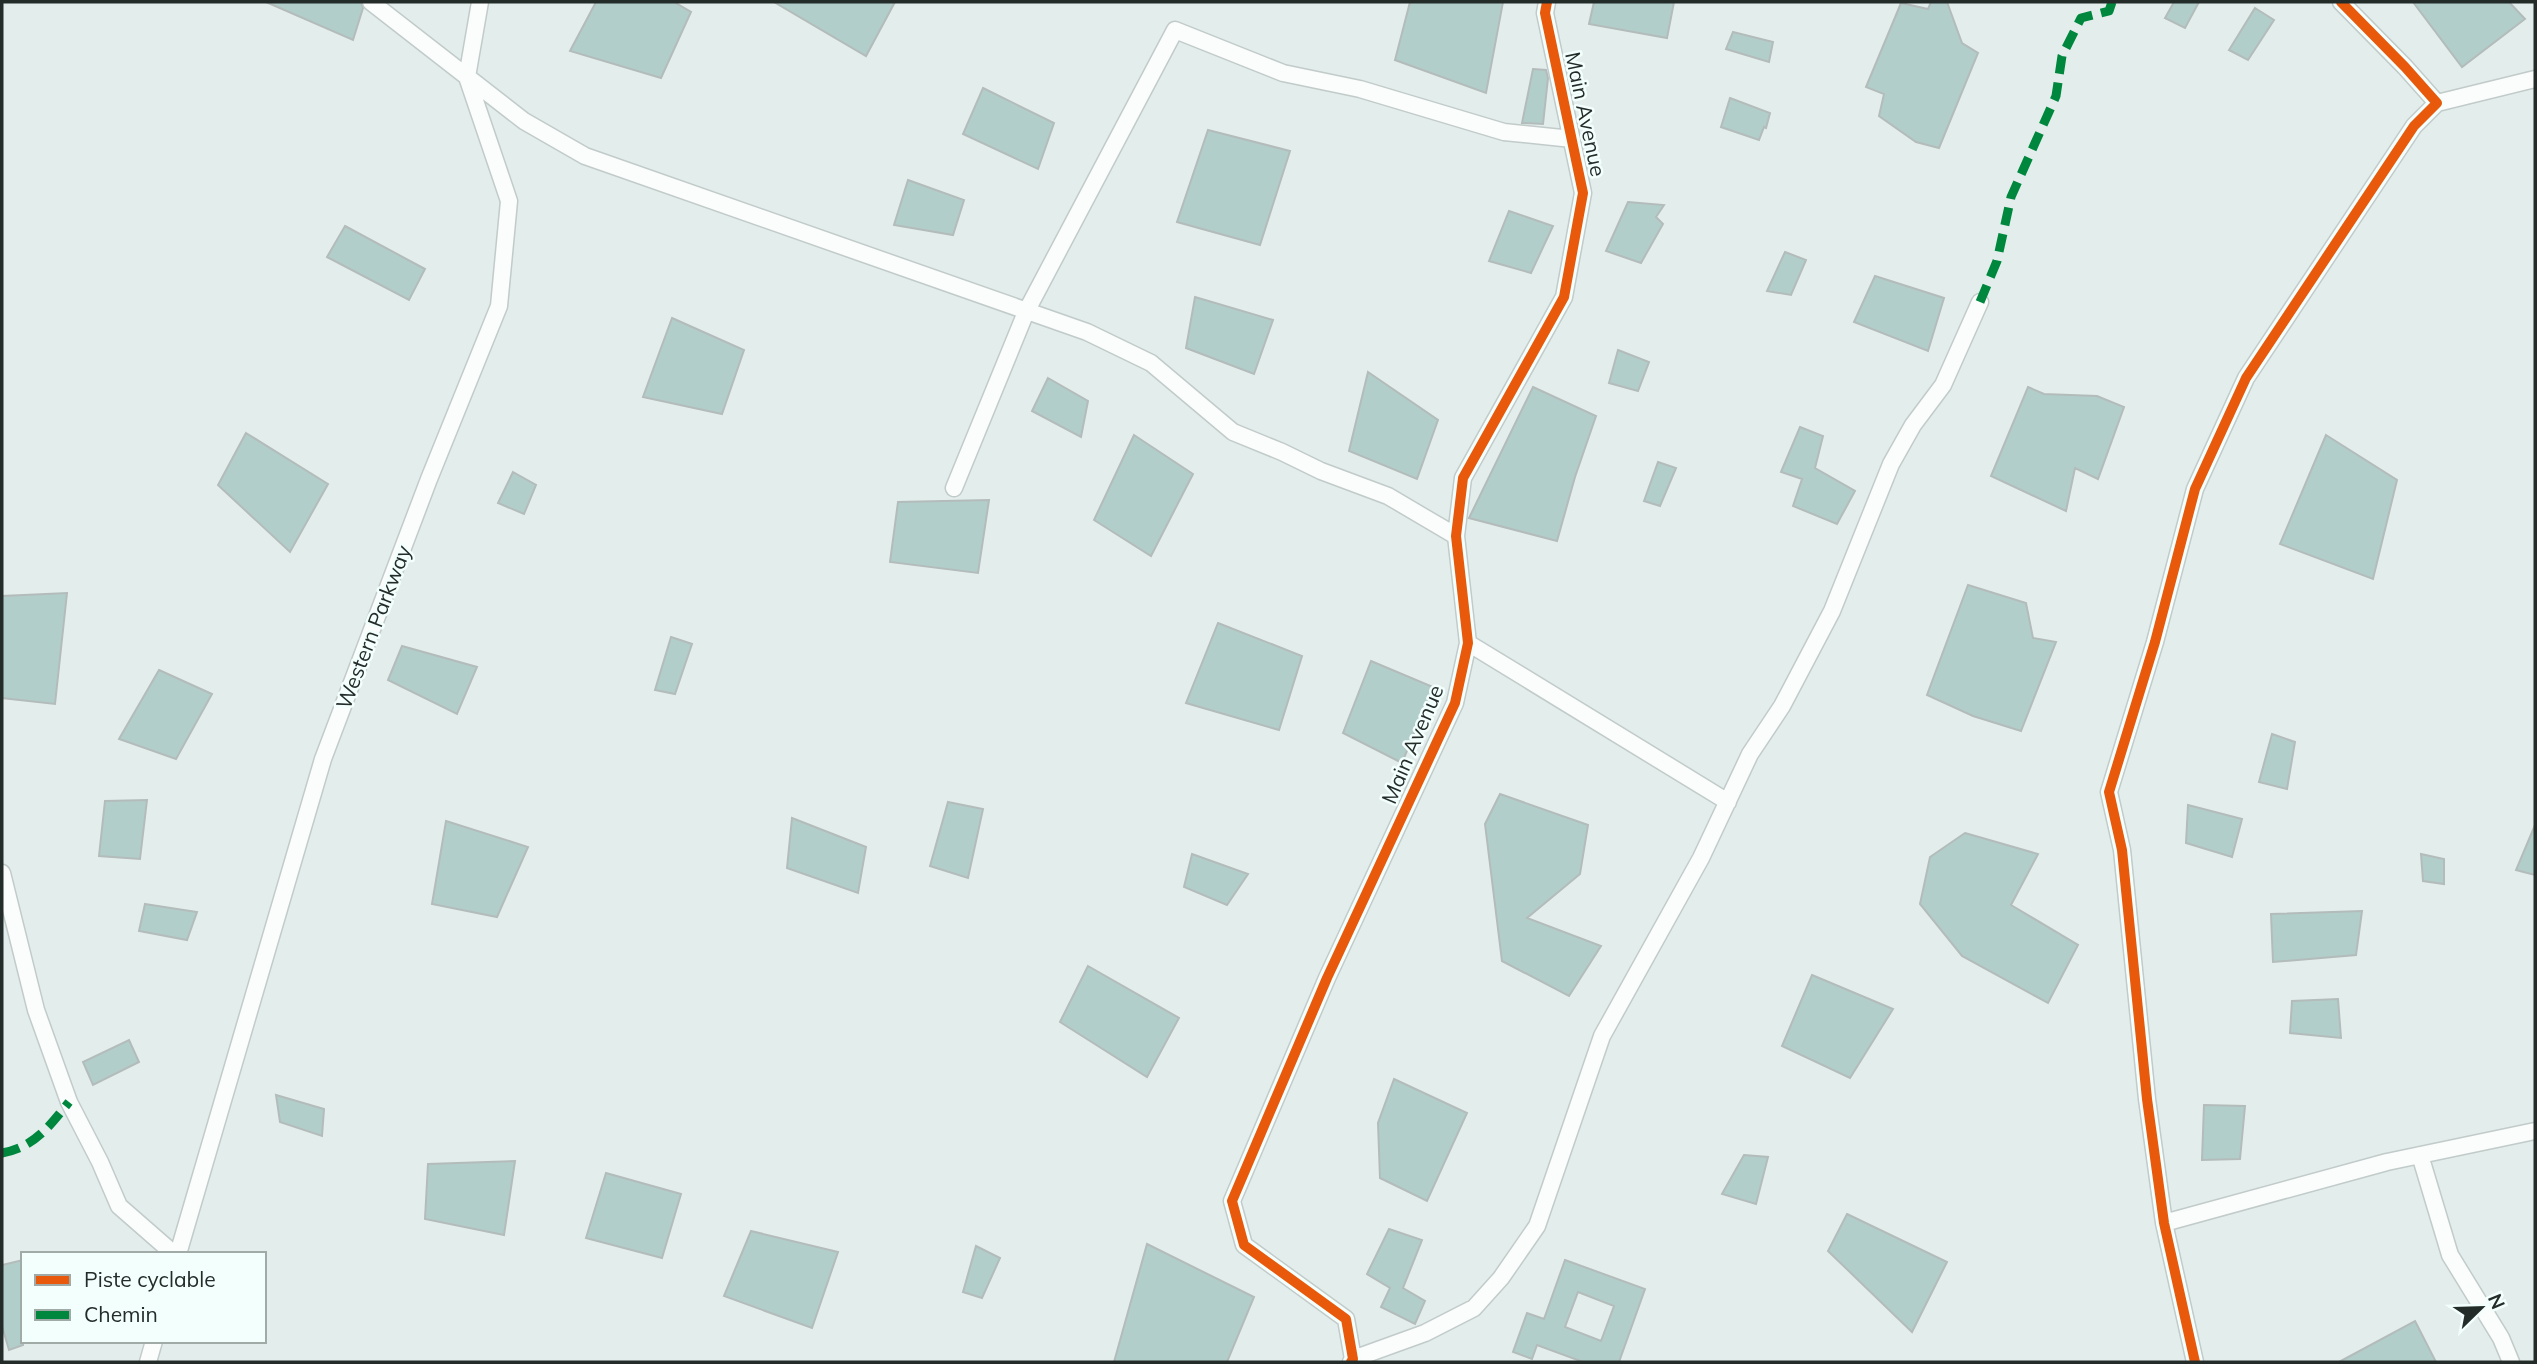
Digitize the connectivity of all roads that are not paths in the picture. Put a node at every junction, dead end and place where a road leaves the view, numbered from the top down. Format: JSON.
{"nodes":[{"id":1,"x":371,"y":2,"type":"edge"},
{"id":2,"x":480,"y":2,"type":"edge"},
{"id":3,"x":1546,"y":2,"type":"edge"},
{"id":4,"x":2342,"y":2,"type":"edge"},
{"id":5,"x":467,"y":77,"type":"junction"},
{"id":6,"x":2535,"y":79,"type":"edge"},
{"id":7,"x":2437,"y":103,"type":"junction"},
{"id":8,"x":1572,"y":139,"type":"junction"},
{"id":9,"x":1980,"y":302,"type":"dead end"},
{"id":10,"x":1026,"y":312,"type":"junction"},
{"id":11,"x":954,"y":488,"type":"dead end"},
{"id":12,"x":1456,"y":536,"type":"junction"},
{"id":13,"x":1468,"y":643,"type":"junction"},
{"id":14,"x":1728,"y":802,"type":"junction"},
{"id":15,"x":2,"y":873,"type":"edge"},
{"id":16,"x":2535,"y":1131,"type":"edge"},
{"id":17,"x":2420,"y":1155,"type":"junction"},
{"id":18,"x":2164,"y":1223,"type":"junction"},
{"id":19,"x":174,"y":1252,"type":"edge"},
{"id":20,"x":177,"y":1252,"type":"edge"},
{"id":21,"x":153,"y":1343,"type":"edge"},
{"id":22,"x":1352,"y":1360,"type":"edge"},
{"id":23,"x":148,"y":1362,"type":"edge"},
{"id":24,"x":2195,"y":1362,"type":"edge"},
{"id":25,"x":2511,"y":1362,"type":"edge"}],
"edges":[{"from":1,"to":5,"type":"street"},
{"from":2,"to":5,"type":"street","name":"Western Parkway"},
{"from":3,"to":8,"type":"street","name":"Main Avenue"},
{"from":4,"to":7,"type":"street"},
{"from":5,"to":10,"type":"street"},
{"from":5,"to":20,"type":"street","name":"Western Parkway"},
{"from":6,"to":7,"type":"street"},
{"from":7,"to":18,"type":"street"},
{"from":8,"to":10,"type":"street"},
{"from":8,"to":12,"type":"street","name":"Main Avenue"},
{"from":9,"to":14,"type":"street"},
{"from":10,"to":11,"type":"street"},
{"from":10,"to":12,"type":"street"},
{"from":12,"to":13,"type":"street","name":"Main Avenue"},
{"from":13,"to":14,"type":"street"},
{"from":13,"to":22,"type":"street","name":"Main Avenue"},
{"from":14,"to":22,"type":"street"},
{"from":15,"to":19,"type":"street"},
{"from":16,"to":17,"type":"street"},
{"from":17,"to":18,"type":"street"},
{"from":17,"to":25,"type":"street"},
{"from":18,"to":24,"type":"street"},
{"from":21,"to":23,"type":"street"}]}
